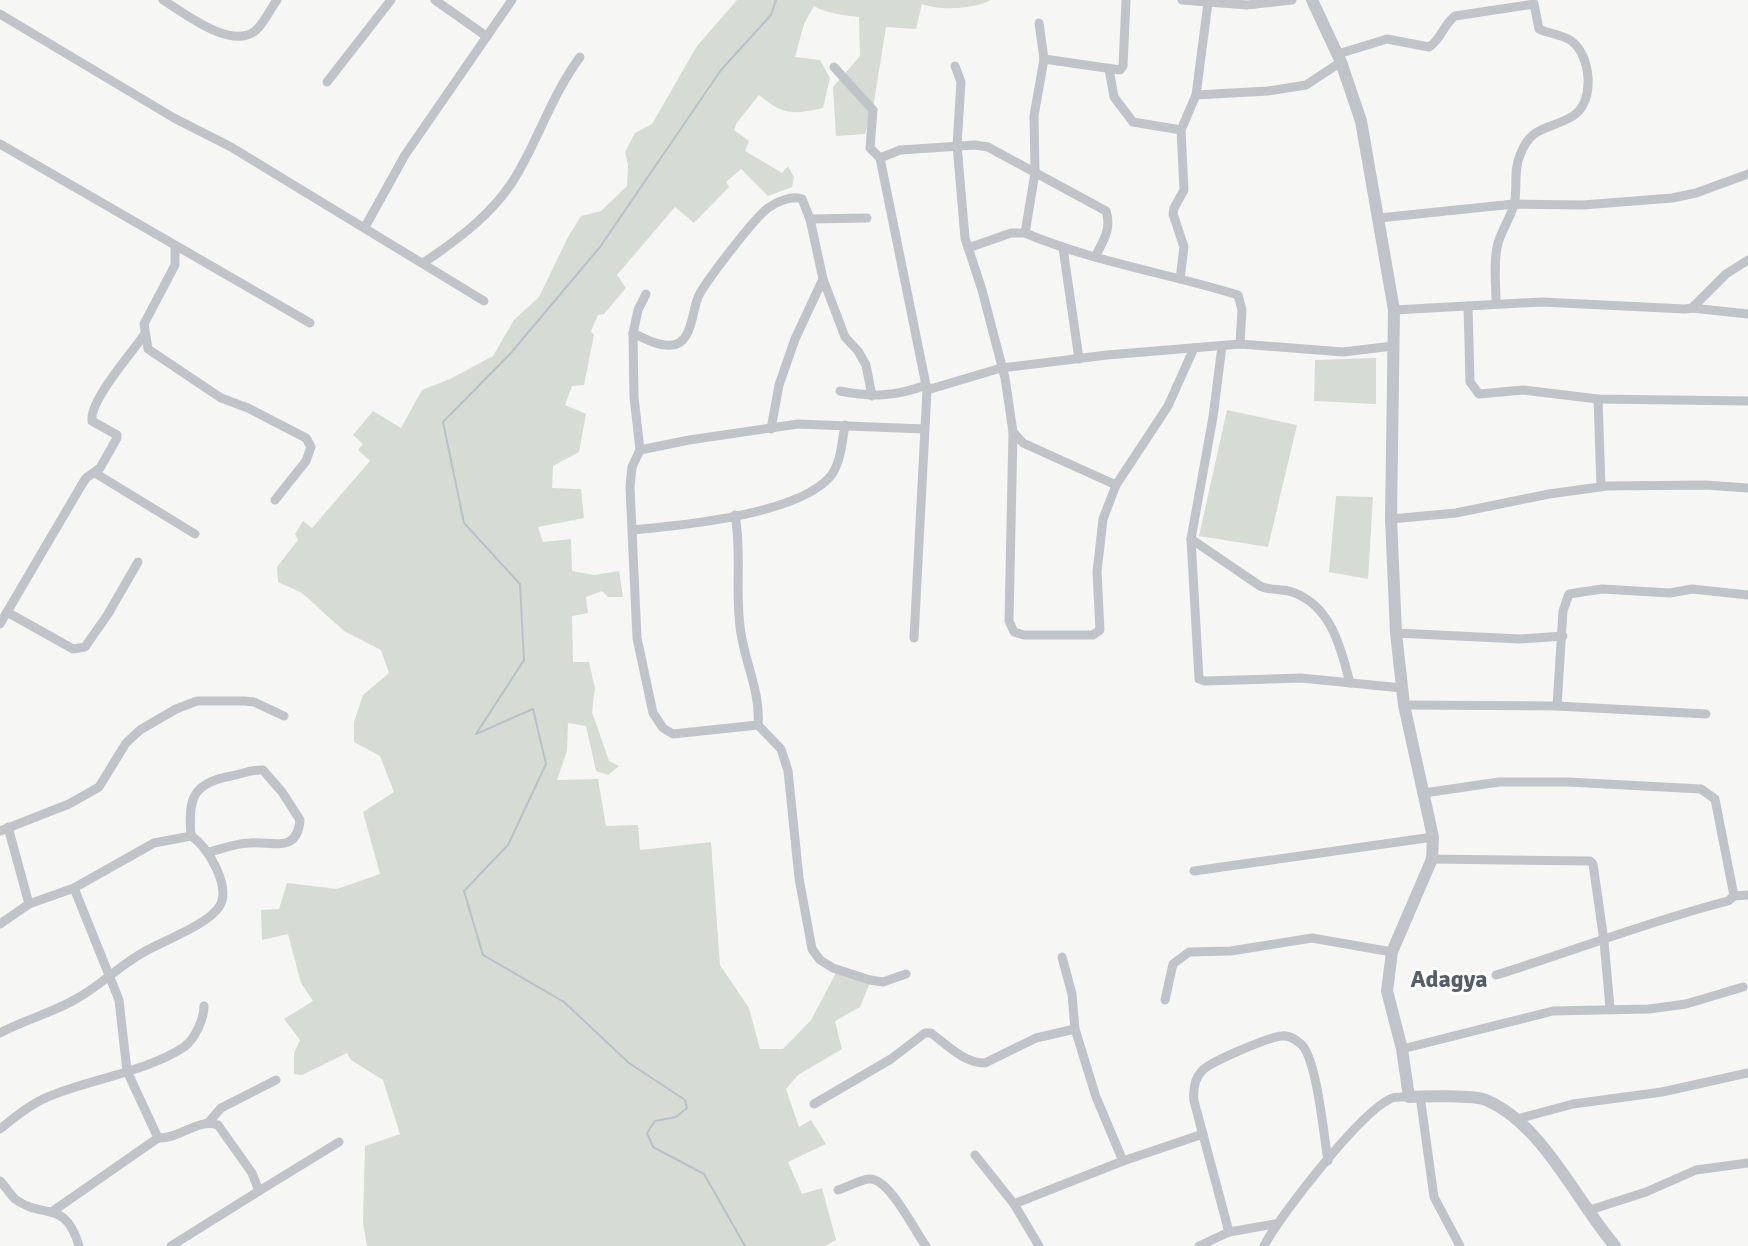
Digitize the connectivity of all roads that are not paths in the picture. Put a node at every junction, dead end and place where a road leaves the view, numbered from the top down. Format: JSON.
{"nodes":[{"id":1,"x":162,"y":0,"type":"edge"},
{"id":2,"x":276,"y":0,"type":"edge"},
{"id":3,"x":391,"y":0,"type":"edge"},
{"id":4,"x":435,"y":0,"type":"edge"},
{"id":5,"x":512,"y":0,"type":"edge"},
{"id":6,"x":1126,"y":0,"type":"edge"},
{"id":7,"x":1182,"y":0,"type":"edge"},
{"id":8,"x":1292,"y":0,"type":"edge"},
{"id":9,"x":1312,"y":0,"type":"edge"},
{"id":10,"x":1535,"y":2,"type":"edge"},
{"id":11,"x":1208,"y":3,"type":"junction"},
{"id":12,"x":0,"y":14,"type":"edge"},
{"id":13,"x":1039,"y":23,"type":"dead end"},
{"id":14,"x":486,"y":36,"type":"junction"},
{"id":15,"x":580,"y":57,"type":"dead end"},
{"id":16,"x":1339,"y":58,"type":"junction"},
{"id":17,"x":1044,"y":59,"type":"junction"},
{"id":18,"x":956,"y":66,"type":"dead end"},
{"id":19,"x":834,"y":67,"type":"dead end"},
{"id":20,"x":1109,"y":69,"type":"junction"},
{"id":21,"x":327,"y":82,"type":"dead end"},
{"id":22,"x":1196,"y":95,"type":"junction"},
{"id":23,"x":1181,"y":130,"type":"junction"},
{"id":24,"x":0,"y":144,"type":"edge"},
{"id":25,"x":957,"y":145,"type":"junction"},
{"id":26,"x":880,"y":158,"type":"junction"},
{"id":27,"x":1035,"y":173,"type":"junction"},
{"id":28,"x":1748,"y":174,"type":"edge"},
{"id":29,"x":1514,"y":204,"type":"junction"},
{"id":30,"x":867,"y":218,"type":"dead end"},
{"id":31,"x":1379,"y":218,"type":"junction"},
{"id":32,"x":810,"y":219,"type":"junction"},
{"id":33,"x":365,"y":226,"type":"junction"},
{"id":34,"x":1025,"y":233,"type":"junction"},
{"id":35,"x":175,"y":247,"type":"junction"},
{"id":36,"x":968,"y":248,"type":"junction"},
{"id":37,"x":1063,"y":248,"type":"junction"},
{"id":38,"x":1095,"y":257,"type":"junction"},
{"id":39,"x":1748,"y":260,"type":"edge"},
{"id":40,"x":423,"y":263,"type":"junction"},
{"id":41,"x":823,"y":279,"type":"junction"},
{"id":42,"x":1180,"y":279,"type":"junction"},
{"id":43,"x":646,"y":294,"type":"dead end"},
{"id":44,"x":484,"y":301,"type":"dead end"},
{"id":45,"x":1496,"y":302,"type":"junction"},
{"id":46,"x":1468,"y":306,"type":"junction"},
{"id":47,"x":1692,"y":308,"type":"junction"},
{"id":48,"x":1394,"y":310,"type":"junction"},
{"id":49,"x":1748,"y":314,"type":"edge"},
{"id":50,"x":310,"y":323,"type":"dead end"},
{"id":51,"x":633,"y":333,"type":"junction"},
{"id":52,"x":144,"y":335,"type":"junction"},
{"id":53,"x":1240,"y":344,"type":"junction"},
{"id":54,"x":1222,"y":346,"type":"junction"},
{"id":55,"x":1393,"y":346,"type":"junction"},
{"id":56,"x":1194,"y":348,"type":"junction"},
{"id":57,"x":1079,"y":359,"type":"junction"},
{"id":58,"x":1000,"y":368,"type":"junction"},
{"id":59,"x":926,"y":388,"type":"junction"},
{"id":60,"x":840,"y":391,"type":"dead end"},
{"id":61,"x":872,"y":396,"type":"junction"},
{"id":62,"x":1598,"y":399,"type":"junction"},
{"id":63,"x":1748,"y":401,"type":"edge"},
{"id":64,"x":845,"y":425,"type":"junction"},
{"id":65,"x":771,"y":429,"type":"junction"},
{"id":66,"x":924,"y":429,"type":"junction"},
{"id":67,"x":1013,"y":432,"type":"junction"},
{"id":68,"x":640,"y":450,"type":"junction"},
{"id":69,"x":95,"y":473,"type":"junction"},
{"id":70,"x":1116,"y":485,"type":"junction"},
{"id":71,"x":1600,"y":486,"type":"junction"},
{"id":72,"x":1748,"y":488,"type":"edge"},
{"id":73,"x":275,"y":500,"type":"dead end"},
{"id":74,"x":735,"y":515,"type":"junction"},
{"id":75,"x":1391,"y":519,"type":"junction"},
{"id":76,"x":633,"y":530,"type":"junction"},
{"id":77,"x":195,"y":534,"type":"dead end"},
{"id":78,"x":1191,"y":538,"type":"junction"},
{"id":79,"x":138,"y":562,"type":"dead end"},
{"id":80,"x":1748,"y":595,"type":"edge"},
{"id":81,"x":8,"y":612,"type":"junction"},
{"id":82,"x":0,"y":624,"type":"edge"},
{"id":83,"x":1396,"y":633,"type":"junction"},
{"id":84,"x":1563,"y":636,"type":"junction"},
{"id":85,"x":914,"y":638,"type":"dead end"},
{"id":86,"x":1350,"y":683,"type":"junction"},
{"id":87,"x":1402,"y":688,"type":"junction"},
{"id":88,"x":1404,"y":705,"type":"junction"},
{"id":89,"x":1557,"y":706,"type":"junction"},
{"id":90,"x":1706,"y":714,"type":"dead end"},
{"id":91,"x":284,"y":716,"type":"dead end"},
{"id":92,"x":758,"y":725,"type":"junction"},
{"id":93,"x":1425,"y":793,"type":"junction"},
{"id":94,"x":4,"y":829,"type":"edge"},
{"id":95,"x":191,"y":836,"type":"junction"},
{"id":96,"x":1433,"y":837,"type":"junction"},
{"id":97,"x":209,"y":852,"type":"junction"},
{"id":98,"x":1432,"y":859,"type":"junction"},
{"id":99,"x":1194,"y":871,"type":"dead end"},
{"id":100,"x":74,"y":888,"type":"junction"},
{"id":101,"x":1748,"y":895,"type":"edge"},
{"id":102,"x":1734,"y":896,"type":"junction"},
{"id":103,"x":29,"y":904,"type":"junction"},
{"id":104,"x":0,"y":924,"type":"edge"},
{"id":105,"x":1604,"y":941,"type":"junction"},
{"id":106,"x":1392,"y":952,"type":"junction"},
{"id":107,"x":1062,"y":957,"type":"dead end"},
{"id":108,"x":906,"y":974,"type":"dead end"},
{"id":109,"x":1496,"y":975,"type":"dead end"},
{"id":110,"x":110,"y":978,"type":"junction"},
{"id":111,"x":1743,"y":987,"type":"dead end"},
{"id":112,"x":1165,"y":1000,"type":"dead end"},
{"id":113,"x":204,"y":1006,"type":"dead end"},
{"id":114,"x":1610,"y":1008,"type":"junction"},
{"id":115,"x":1075,"y":1029,"type":"junction"},
{"id":116,"x":0,"y":1033,"type":"edge"},
{"id":117,"x":1402,"y":1049,"type":"junction"},
{"id":118,"x":127,"y":1071,"type":"junction"},
{"id":119,"x":1748,"y":1073,"type":"edge"},
{"id":120,"x":276,"y":1080,"type":"dead end"},
{"id":121,"x":1414,"y":1097,"type":"junction"},
{"id":122,"x":814,"y":1104,"type":"dead end"},
{"id":123,"x":1516,"y":1119,"type":"junction"},
{"id":124,"x":209,"y":1122,"type":"junction"},
{"id":125,"x":0,"y":1129,"type":"edge"},
{"id":126,"x":1203,"y":1134,"type":"junction"},
{"id":127,"x":159,"y":1138,"type":"junction"},
{"id":128,"x":339,"y":1142,"type":"dead end"},
{"id":129,"x":975,"y":1155,"type":"dead end"},
{"id":130,"x":1123,"y":1161,"type":"junction"},
{"id":131,"x":1328,"y":1161,"type":"junction"},
{"id":132,"x":1748,"y":1163,"type":"edge"},
{"id":133,"x":0,"y":1181,"type":"edge"},
{"id":134,"x":838,"y":1190,"type":"dead end"},
{"id":135,"x":259,"y":1191,"type":"junction"},
{"id":136,"x":1014,"y":1204,"type":"junction"},
{"id":137,"x":53,"y":1211,"type":"junction"},
{"id":138,"x":1587,"y":1211,"type":"junction"},
{"id":139,"x":1275,"y":1224,"type":"junction"},
{"id":140,"x":1229,"y":1232,"type":"junction"},
{"id":141,"x":1612,"y":1245,"type":"edge"},
{"id":142,"x":79,"y":1246,"type":"edge"},
{"id":143,"x":171,"y":1246,"type":"edge"},
{"id":144,"x":926,"y":1246,"type":"edge"},
{"id":145,"x":1039,"y":1246,"type":"edge"},
{"id":146,"x":1199,"y":1246,"type":"edge"},
{"id":147,"x":1264,"y":1246,"type":"edge"},
{"id":148,"x":1460,"y":1246,"type":"edge"}],
"edges":[{"from":1,"to":2,"type":"street"},
{"from":3,"to":21,"type":"street"},
{"from":4,"to":14,"type":"street"},
{"from":5,"to":14,"type":"street"},
{"from":6,"to":20,"type":"street"},
{"from":7,"to":11,"type":"street"},
{"from":8,"to":11,"type":"street"},
{"from":9,"to":16,"type":"street"},
{"from":10,"to":16,"type":"street"},
{"from":10,"to":29,"type":"street"},
{"from":11,"to":22,"type":"street"},
{"from":12,"to":33,"type":"street"},
{"from":13,"to":17,"type":"street"},
{"from":14,"to":33,"type":"street"},
{"from":15,"to":40,"type":"street"},
{"from":16,"to":22,"type":"street"},
{"from":16,"to":31,"type":"street"},
{"from":17,"to":20,"type":"street"},
{"from":17,"to":27,"type":"street"},
{"from":18,"to":25,"type":"street"},
{"from":19,"to":26,"type":"street"},
{"from":20,"to":23,"type":"street"},
{"from":22,"to":23,"type":"street"},
{"from":23,"to":42,"type":"street"},
{"from":24,"to":35,"type":"street"},
{"from":25,"to":26,"type":"street"},
{"from":25,"to":27,"type":"street"},
{"from":25,"to":36,"type":"street"},
{"from":26,"to":59,"type":"street"},
{"from":27,"to":34,"type":"street"},
{"from":27,"to":38,"type":"street"},
{"from":28,"to":29,"type":"street"},
{"from":29,"to":31,"type":"street"},
{"from":29,"to":45,"type":"street"},
{"from":30,"to":32,"type":"street"},
{"from":31,"to":48,"type":"street"},
{"from":32,"to":41,"type":"street"},
{"from":32,"to":51,"type":"street"},
{"from":33,"to":40,"type":"street"},
{"from":34,"to":36,"type":"street"},
{"from":34,"to":37,"type":"street"},
{"from":35,"to":50,"type":"street"},
{"from":35,"to":52,"type":"street"},
{"from":36,"to":58,"type":"street"},
{"from":37,"to":38,"type":"street"},
{"from":37,"to":57,"type":"street"},
{"from":38,"to":42,"type":"street"},
{"from":39,"to":47,"type":"street"},
{"from":40,"to":44,"type":"street"},
{"from":41,"to":61,"type":"street"},
{"from":41,"to":65,"type":"street"},
{"from":42,"to":53,"type":"street"},
{"from":43,"to":51,"type":"street"},
{"from":45,"to":46,"type":"street"},
{"from":45,"to":47,"type":"street"},
{"from":46,"to":48,"type":"street"},
{"from":46,"to":62,"type":"street"},
{"from":47,"to":49,"type":"street"},
{"from":48,"to":55,"type":"street"},
{"from":51,"to":68,"type":"street"},
{"from":52,"to":69,"type":"street"},
{"from":52,"to":73,"type":"street"},
{"from":53,"to":54,"type":"street"},
{"from":53,"to":55,"type":"street"},
{"from":54,"to":56,"type":"street"},
{"from":54,"to":78,"type":"street"},
{"from":55,"to":75,"type":"street"},
{"from":56,"to":57,"type":"street"},
{"from":56,"to":70,"type":"street"},
{"from":57,"to":58,"type":"street"},
{"from":58,"to":59,"type":"street"},
{"from":58,"to":67,"type":"street"},
{"from":59,"to":61,"type":"street"},
{"from":59,"to":66,"type":"street"},
{"from":60,"to":61,"type":"street"},
{"from":62,"to":63,"type":"street"},
{"from":62,"to":71,"type":"street"},
{"from":64,"to":65,"type":"street"},
{"from":64,"to":66,"type":"street"},
{"from":64,"to":74,"type":"street"},
{"from":65,"to":68,"type":"street"},
{"from":66,"to":85,"type":"street"},
{"from":67,"to":70,"type":"street"},
{"from":67,"to":70,"type":"street"},
{"from":68,"to":76,"type":"street"},
{"from":69,"to":77,"type":"street"},
{"from":69,"to":81,"type":"street"},
{"from":71,"to":72,"type":"street"},
{"from":71,"to":75,"type":"street"},
{"from":74,"to":76,"type":"street"},
{"from":74,"to":92,"type":"street"},
{"from":75,"to":83,"type":"street"},
{"from":76,"to":92,"type":"street"},
{"from":78,"to":86,"type":"street"},
{"from":78,"to":86,"type":"street"},
{"from":79,"to":81,"type":"street"},
{"from":80,"to":84,"type":"street"},
{"from":81,"to":82,"type":"street"},
{"from":83,"to":84,"type":"street"},
{"from":83,"to":87,"type":"street"},
{"from":84,"to":89,"type":"street"},
{"from":86,"to":87,"type":"street"},
{"from":87,"to":88,"type":"street"},
{"from":88,"to":89,"type":"street"},
{"from":88,"to":93,"type":"street"},
{"from":89,"to":90,"type":"street"},
{"from":91,"to":94,"type":"street"},
{"from":92,"to":108,"type":"street"},
{"from":93,"to":96,"type":"street"},
{"from":93,"to":102,"type":"street"},
{"from":94,"to":103,"type":"street"},
{"from":95,"to":97,"type":"street"},
{"from":95,"to":97,"type":"street"},
{"from":95,"to":100,"type":"street"},
{"from":96,"to":98,"type":"street"},
{"from":96,"to":99,"type":"street"},
{"from":97,"to":110,"type":"street"},
{"from":98,"to":105,"type":"street"},
{"from":98,"to":106,"type":"street"},
{"from":100,"to":103,"type":"street"},
{"from":100,"to":110,"type":"street"},
{"from":101,"to":102,"type":"street"},
{"from":102,"to":105,"type":"street"},
{"from":103,"to":104,"type":"street"},
{"from":105,"to":109,"type":"street"},
{"from":105,"to":114,"type":"street"},
{"from":106,"to":112,"type":"street"},
{"from":106,"to":117,"type":"street"},
{"from":107,"to":115,"type":"street"},
{"from":110,"to":116,"type":"street"},
{"from":110,"to":118,"type":"street"},
{"from":111,"to":114,"type":"street"},
{"from":113,"to":118,"type":"street"},
{"from":114,"to":117,"type":"street"},
{"from":115,"to":122,"type":"street"},
{"from":115,"to":130,"type":"street"},
{"from":117,"to":121,"type":"street"},
{"from":118,"to":125,"type":"street"},
{"from":118,"to":127,"type":"street"},
{"from":119,"to":123,"type":"street"},
{"from":120,"to":124,"type":"street"},
{"from":121,"to":123,"type":"street"},
{"from":121,"to":131,"type":"street"},
{"from":121,"to":148,"type":"street"},
{"from":123,"to":138,"type":"street"},
{"from":124,"to":127,"type":"street"},
{"from":124,"to":135,"type":"street"},
{"from":126,"to":130,"type":"street"},
{"from":126,"to":131,"type":"street"},
{"from":126,"to":140,"type":"street"},
{"from":127,"to":137,"type":"street"},
{"from":128,"to":135,"type":"street"},
{"from":129,"to":136,"type":"street"},
{"from":130,"to":136,"type":"street"},
{"from":131,"to":139,"type":"street"},
{"from":132,"to":138,"type":"street"},
{"from":133,"to":137,"type":"street"},
{"from":134,"to":144,"type":"street"},
{"from":135,"to":143,"type":"street"},
{"from":136,"to":145,"type":"street"},
{"from":137,"to":142,"type":"street"},
{"from":138,"to":141,"type":"street"},
{"from":139,"to":140,"type":"street"},
{"from":139,"to":147,"type":"street"},
{"from":140,"to":146,"type":"street"}]}
